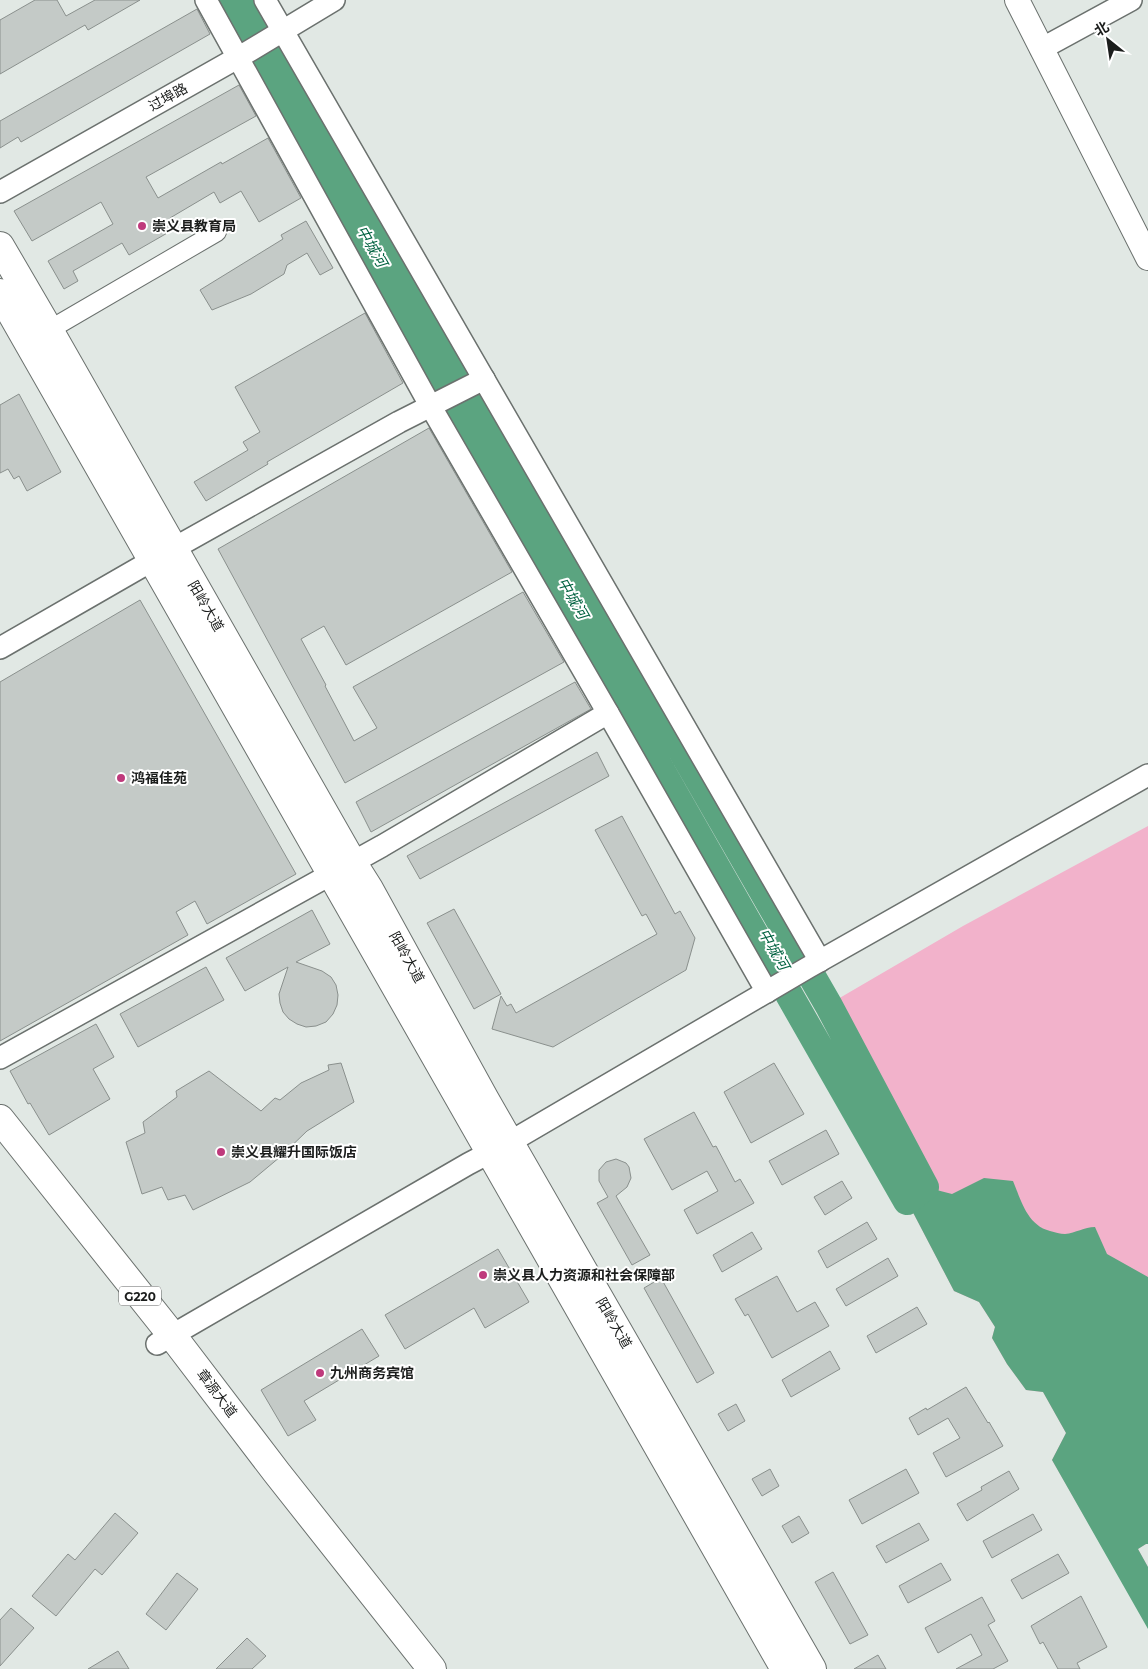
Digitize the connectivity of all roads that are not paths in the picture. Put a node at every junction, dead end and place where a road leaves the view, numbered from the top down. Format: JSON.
{"nodes":[{"id":1,"x":206,"y":0,"type":"edge"},
{"id":2,"x":265,"y":0,"type":"edge"},
{"id":3,"x":334,"y":0,"type":"edge"},
{"id":4,"x":1017,"y":0,"type":"edge"},
{"id":5,"x":1131,"y":0,"type":"edge"},
{"id":6,"x":279,"y":34,"type":"junction"},
{"id":7,"x":1041,"y":48,"type":"junction"},
{"id":8,"x":242,"y":55,"type":"junction"},
{"id":9,"x":0,"y":192,"type":"edge"},
{"id":10,"x":217,"y":232,"type":"dead end"},
{"id":11,"x":0,"y":246,"type":"edge"},
{"id":12,"x":1148,"y":258,"type":"edge"},
{"id":13,"x":0,"y":293,"type":"edge"},
{"id":14,"x":49,"y":330,"type":"junction"},
{"id":15,"x":479,"y":381,"type":"junction"},
{"id":16,"x":438,"y":403,"type":"junction"},
{"id":17,"x":163,"y":555,"type":"junction"},
{"id":18,"x":0,"y":648,"type":"edge"},
{"id":19,"x":608,"y":713,"type":"junction"},
{"id":20,"x":1148,"y":775,"type":"edge"},
{"id":21,"x":342,"y":868,"type":"junction"},
{"id":22,"x":815,"y":964,"type":"junction"},
{"id":23,"x":772,"y":989,"type":"junction"},
{"id":24,"x":0,"y":1058,"type":"edge"},
{"id":25,"x":0,"y":1119,"type":"edge"},
{"id":26,"x":0,"y":1148,"type":"edge"},
{"id":27,"x":500,"y":1148,"type":"junction"},
{"id":28,"x":164,"y":1339,"type":"junction"},
{"id":29,"x":408,"y":1669,"type":"edge"},
{"id":30,"x":432,"y":1669,"type":"edge"},
{"id":31,"x":785,"y":1669,"type":"edge"},
{"id":32,"x":812,"y":1669,"type":"edge"}],
"edges":[{"from":1,"to":8,"type":"street"},
{"from":2,"to":6,"type":"street"},
{"from":3,"to":6,"type":"street","name":"过埠路"},
{"from":4,"to":7,"type":"main road"},
{"from":5,"to":7,"type":"street"},
{"from":6,"to":8,"type":"street","name":"过埠路"},
{"from":6,"to":15,"type":"street"},
{"from":7,"to":12,"type":"main road"},
{"from":8,"to":9,"type":"street","name":"过埠路"},
{"from":8,"to":16,"type":"street"},
{"from":10,"to":14,"type":"street"},
{"from":11,"to":14,"type":"main road","name":"阳岭大道"},
{"from":13,"to":17,"type":"main road","name":"阳岭大道"},
{"from":14,"to":17,"type":"main road","name":"阳岭大道"},
{"from":15,"to":16,"type":"street"},
{"from":15,"to":22,"type":"street"},
{"from":16,"to":17,"type":"street"},
{"from":16,"to":19,"type":"street"},
{"from":17,"to":18,"type":"street"},
{"from":17,"to":21,"type":"main road","name":"阳岭大道"},
{"from":19,"to":21,"type":"street"},
{"from":19,"to":23,"type":"street"},
{"from":20,"to":22,"type":"street"},
{"from":21,"to":24,"type":"street"},
{"from":21,"to":27,"type":"main road","name":"阳岭大道"},
{"from":22,"to":23,"type":"street"},
{"from":23,"to":27,"type":"street"},
{"from":25,"to":28,"type":"main road","name":"章源大道","number":"G220"},
{"from":26,"to":28,"type":"main road","name":"章源大道","number":"G220"},
{"from":27,"to":28,"type":"street"},
{"from":27,"to":31,"type":"main road","name":"阳岭大道"},
{"from":27,"to":32,"type":"main road","name":"阳岭大道"},
{"from":28,"to":29,"type":"main road","name":"章源大道","number":"G220"},
{"from":28,"to":30,"type":"main road","name":"章源大道","number":"G220"}]}
